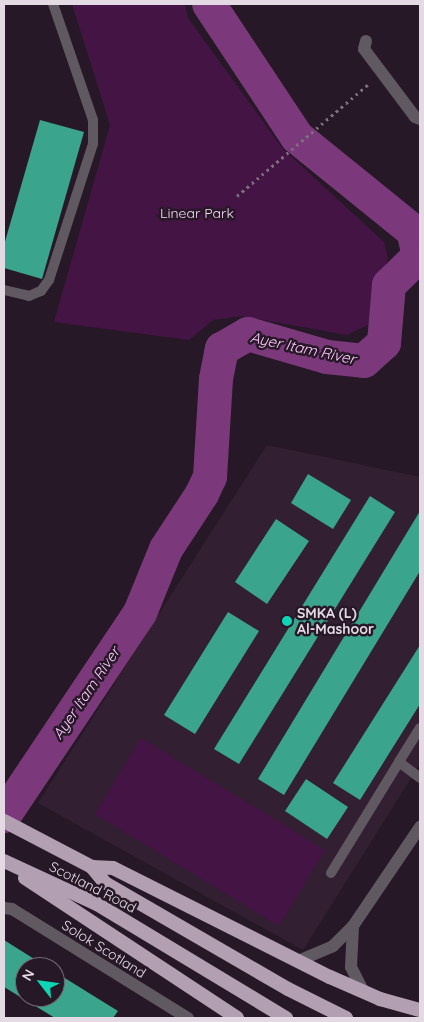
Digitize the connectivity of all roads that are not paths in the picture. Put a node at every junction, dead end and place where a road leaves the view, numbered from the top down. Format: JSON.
{"nodes":[{"id":1,"x":53,"y":4,"type":"edge"},
{"id":2,"x":366,"y":41,"type":"dead end"},
{"id":3,"x":420,"y":119,"type":"edge"},
{"id":4,"x":4,"y":290,"type":"edge"},
{"id":5,"x":420,"y":728,"type":"edge"},
{"id":6,"x":399,"y":762,"type":"junction"},
{"id":7,"x":420,"y":778,"type":"edge"},
{"id":8,"x":9,"y":824,"type":"edge"},
{"id":9,"x":420,"y":827,"type":"edge"},
{"id":10,"x":4,"y":862,"type":"edge"},
{"id":11,"x":92,"y":868,"type":"junction"},
{"id":12,"x":331,"y":873,"type":"dead end"},
{"id":13,"x":4,"y":908,"type":"edge"},
{"id":14,"x":353,"y":926,"type":"junction"},
{"id":15,"x":298,"y":961,"type":"junction"},
{"id":16,"x":364,"y":992,"type":"junction"},
{"id":17,"x":420,"y":1010,"type":"edge"},
{"id":18,"x":188,"y":1018,"type":"edge"},
{"id":19,"x":237,"y":1018,"type":"edge"},
{"id":20,"x":286,"y":1018,"type":"edge"},
{"id":21,"x":346,"y":1018,"type":"edge"}],
"edges":[{"from":1,"to":4,"type":"lane"},
{"from":2,"to":3,"type":"street"},
{"from":5,"to":6,"type":"lane"},
{"from":6,"to":7,"type":"lane"},
{"from":6,"to":12,"type":"lane"},
{"from":8,"to":11,"type":"highway","name":"Scotland Road"},
{"from":9,"to":14,"type":"street"},
{"from":10,"to":19,"type":"highway"},
{"from":10,"to":20,"type":"highway","name":"Scotland Road"},
{"from":11,"to":15,"type":"highway"},
{"from":11,"to":21,"type":"highway","name":"Scotland Road"},
{"from":13,"to":18,"type":"street","name":"Solok Scotland"},
{"from":14,"to":15,"type":"street"},
{"from":14,"to":16,"type":"street"},
{"from":15,"to":16,"type":"highway"},
{"from":16,"to":17,"type":"highway"}]}
